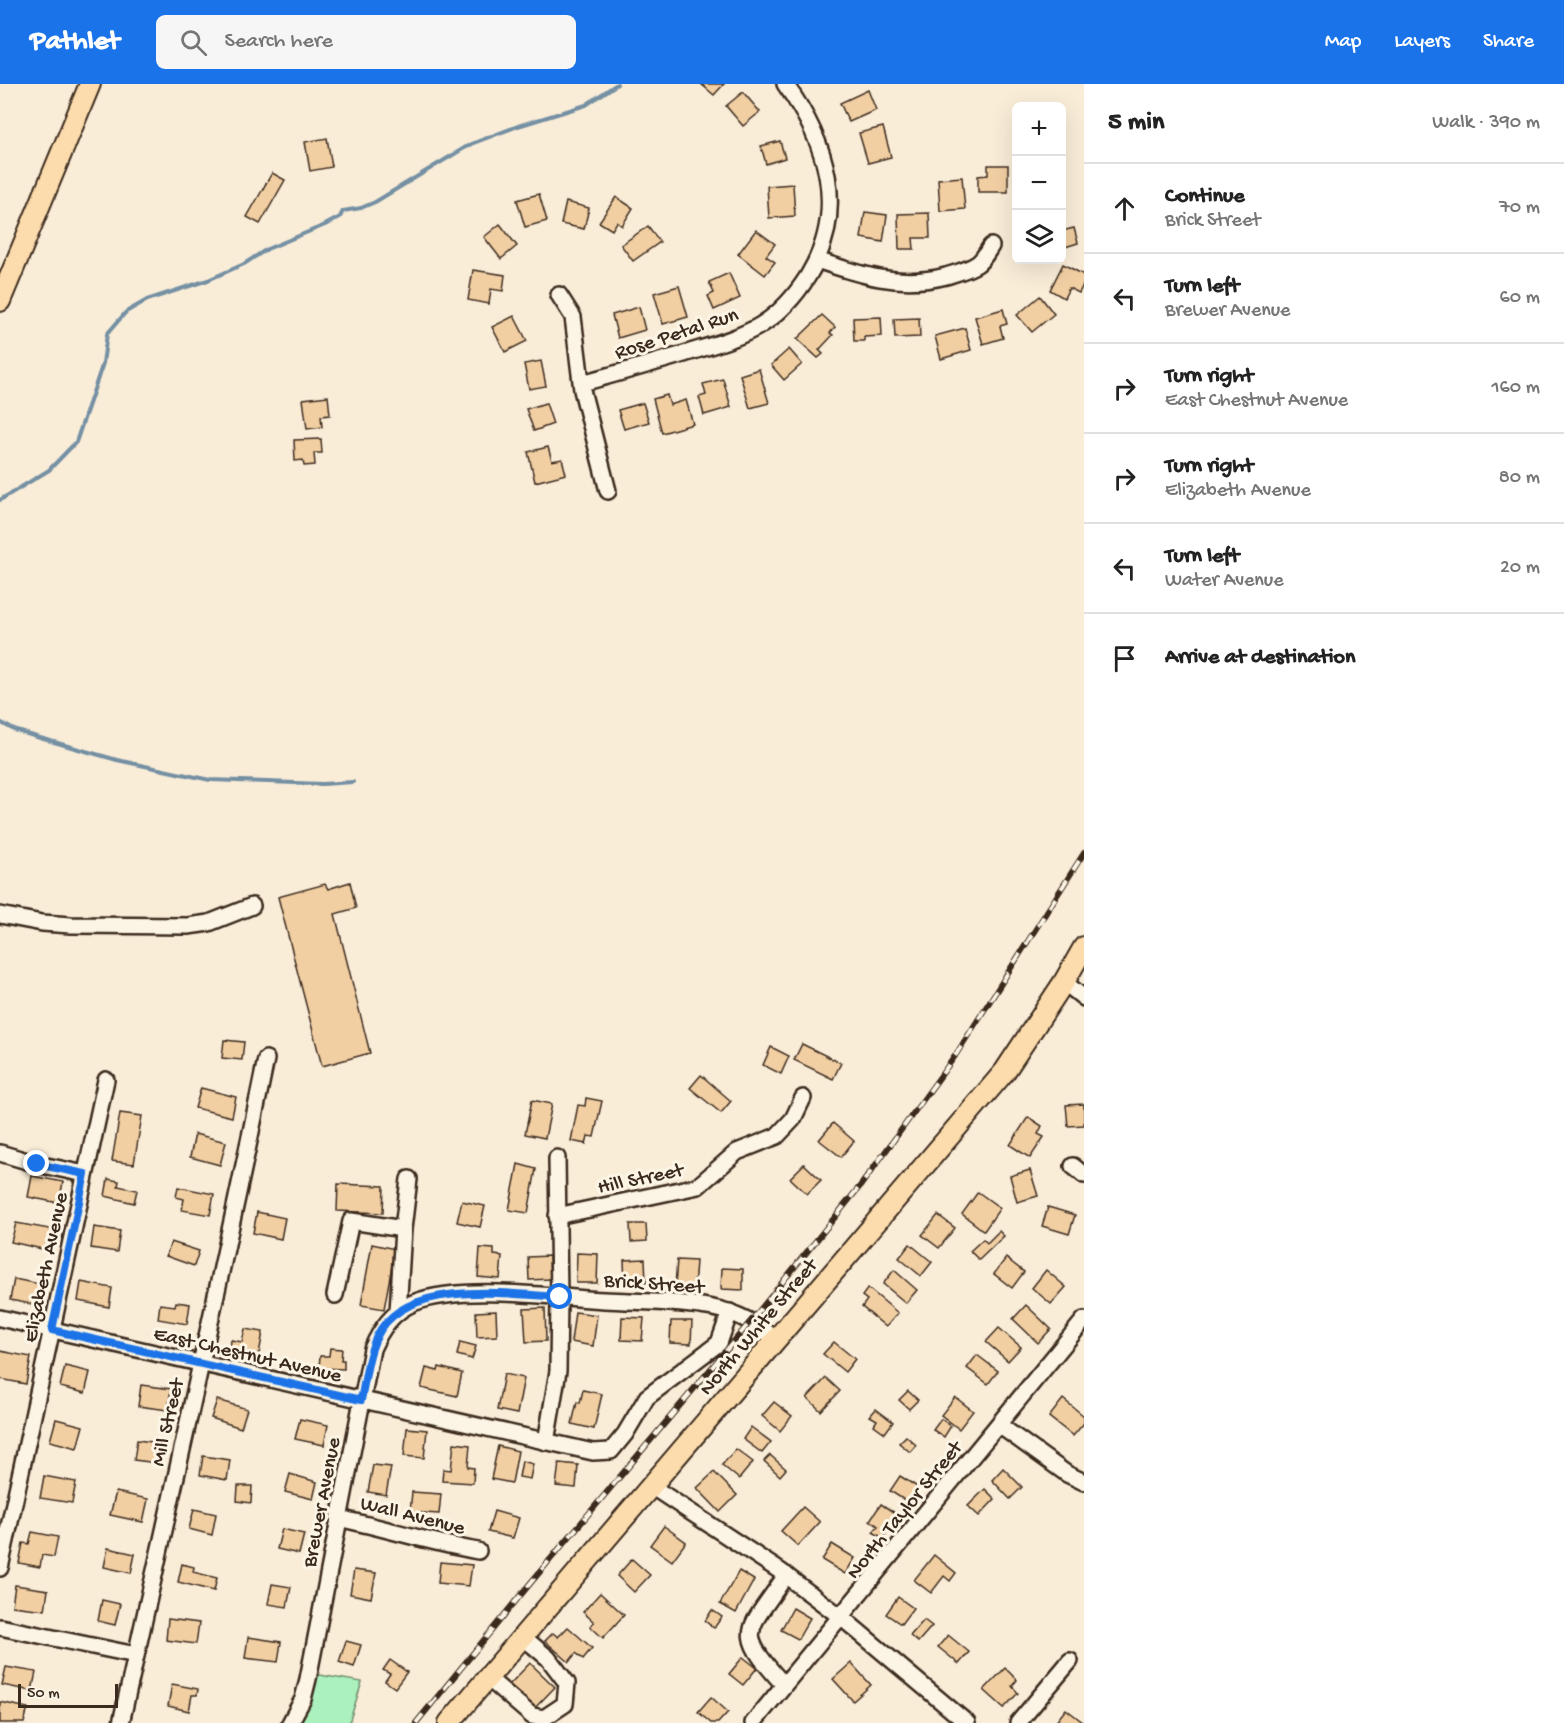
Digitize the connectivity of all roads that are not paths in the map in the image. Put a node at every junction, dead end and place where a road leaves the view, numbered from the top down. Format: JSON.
{"nodes":[{"id":1,"x":90,"y":84,"type":"edge"},
{"id":2,"x":785,"y":84,"type":"edge"},
{"id":3,"x":991,"y":246,"type":"dead end"},
{"id":4,"x":817,"y":260,"type":"junction"},
{"id":5,"x":559,"y":295,"type":"dead end"},
{"id":6,"x":0,"y":301,"type":"edge"},
{"id":7,"x":582,"y":382,"type":"junction"},
{"id":8,"x":608,"y":490,"type":"dead end"},
{"id":9,"x":252,"y":906,"type":"dead end"},
{"id":10,"x":0,"y":915,"type":"edge"},
{"id":11,"x":1084,"y":947,"type":"edge"},
{"id":12,"x":1064,"y":982,"type":"junction"},
{"id":13,"x":1084,"y":998,"type":"edge"},
{"id":14,"x":266,"y":1059,"type":"dead end"},
{"id":15,"x":106,"y":1080,"type":"dead end"},
{"id":16,"x":803,"y":1098,"type":"dead end"},
{"id":17,"x":0,"y":1153,"type":"edge"},
{"id":18,"x":557,"y":1158,"type":"dead end"},
{"id":19,"x":85,"y":1174,"type":"junction"},
{"id":20,"x":409,"y":1179,"type":"dead end"},
{"id":21,"x":557,"y":1216,"type":"junction"},
{"id":22,"x":403,"y":1229,"type":"junction"},
{"id":23,"x":335,"y":1296,"type":"dead end"},
{"id":24,"x":560,"y":1297,"type":"junction"},
{"id":25,"x":413,"y":1303,"type":"joint"},
{"id":26,"x":398,"y":1312,"type":"junction"},
{"id":27,"x":730,"y":1312,"type":"junction"},
{"id":28,"x":0,"y":1318,"type":"edge"},
{"id":29,"x":1084,"y":1320,"type":"edge"},
{"id":30,"x":52,"y":1330,"type":"junction"},
{"id":31,"x":777,"y":1340,"type":"junction"},
{"id":32,"x":201,"y":1364,"type":"junction"},
{"id":33,"x":361,"y":1400,"type":"junction"},
{"id":34,"x":999,"y":1425,"type":"junction"},
{"id":35,"x":546,"y":1442,"type":"junction"},
{"id":36,"x":1084,"y":1482,"type":"edge"},
{"id":37,"x":651,"y":1486,"type":"junction"},
{"id":38,"x":338,"y":1518,"type":"junction"},
{"id":39,"x":477,"y":1551,"type":"dead end"},
{"id":40,"x":0,"y":1568,"type":"edge"},
{"id":41,"x":786,"y":1575,"type":"junction"},
{"id":42,"x":841,"y":1617,"type":"junction"},
{"id":43,"x":0,"y":1627,"type":"edge"},
{"id":44,"x":522,"y":1637,"type":"junction"},
{"id":45,"x":136,"y":1655,"type":"junction"},
{"id":46,"x":1070,"y":1662,"type":"dead end"},
{"id":47,"x":488,"y":1678,"type":"junction"},
{"id":48,"x":784,"y":1686,"type":"junction"},
{"id":49,"x":121,"y":1723,"type":"edge"},
{"id":50,"x":290,"y":1723,"type":"edge"},
{"id":51,"x":449,"y":1723,"type":"edge"},
{"id":52,"x":753,"y":1723,"type":"edge"},
{"id":53,"x":967,"y":1723,"type":"edge"},
{"id":54,"x":1018,"y":1723,"type":"edge"}],
"edges":[{"from":1,"to":6,"type":"main road"},
{"from":2,"to":4,"type":"street","name":"Rose Petal Run"},
{"from":3,"to":4,"type":"street"},
{"from":4,"to":7,"type":"street","name":"Rose Petal Run"},
{"from":5,"to":7,"type":"street"},
{"from":7,"to":8,"type":"street"},
{"from":9,"to":10,"type":"street"},
{"from":11,"to":12,"type":"main road","name":"North White Street"},
{"from":12,"to":13,"type":"street"},
{"from":12,"to":31,"type":"main road","name":"North White Street"},
{"from":14,"to":32,"type":"street","name":"Mill Street"},
{"from":15,"to":19,"type":"street","name":"Elizabeth Avenue"},
{"from":16,"to":21,"type":"street","name":"Hill Street"},
{"from":17,"to":19,"type":"street"},
{"from":18,"to":21,"type":"street"},
{"from":19,"to":30,"type":"street","name":"Elizabeth Avenue"},
{"from":20,"to":22,"type":"street"},
{"from":21,"to":24,"type":"street"},
{"from":22,"to":23,"type":"street"},
{"from":22,"to":26,"type":"street"},
{"from":24,"to":25,"type":"street","name":"Brick Street"},
{"from":24,"to":27,"type":"street","name":"Brick Street"},
{"from":24,"to":35,"type":"street"},
{"from":25,"to":26,"type":"street","name":"Brewer Avenue"},
{"from":26,"to":33,"type":"street","name":"Brewer Avenue"},
{"from":27,"to":31,"type":"street","name":"Brick Street"},
{"from":27,"to":35,"type":"street","name":"East Chestnut Avenue"},
{"from":28,"to":30,"type":"street","name":"East Chestnut Avenue"},
{"from":29,"to":34,"type":"street","name":"North Taylor Street"},
{"from":30,"to":32,"type":"street","name":"East Chestnut Avenue"},
{"from":30,"to":40,"type":"street","name":"Elizabeth Avenue"},
{"from":31,"to":37,"type":"main road","name":"North White Street"},
{"from":32,"to":33,"type":"street","name":"East Chestnut Avenue"},
{"from":32,"to":45,"type":"street","name":"Mill Street"},
{"from":33,"to":35,"type":"street","name":"East Chestnut Avenue"},
{"from":33,"to":38,"type":"street","name":"Brewer Avenue"},
{"from":34,"to":36,"type":"street"},
{"from":34,"to":42,"type":"street","name":"North Taylor Street"},
{"from":37,"to":41,"type":"street"},
{"from":37,"to":44,"type":"main road","name":"North White Street"},
{"from":38,"to":39,"type":"street","name":"Wall Avenue"},
{"from":38,"to":50,"type":"street","name":"Brewer Avenue"},
{"from":41,"to":42,"type":"street"},
{"from":41,"to":48,"type":"street"},
{"from":42,"to":48,"type":"street","name":"North Taylor Street"},
{"from":42,"to":53,"type":"street"},
{"from":43,"to":45,"type":"street"},
{"from":44,"to":47,"type":"main road","name":"North White Street"},
{"from":44,"to":47,"type":"street"},
{"from":45,"to":49,"type":"street","name":"Mill Street"},
{"from":46,"to":54,"type":"street"},
{"from":47,"to":51,"type":"main road","name":"North White Street"},
{"from":48,"to":52,"type":"street","name":"North Taylor Street"}]}
